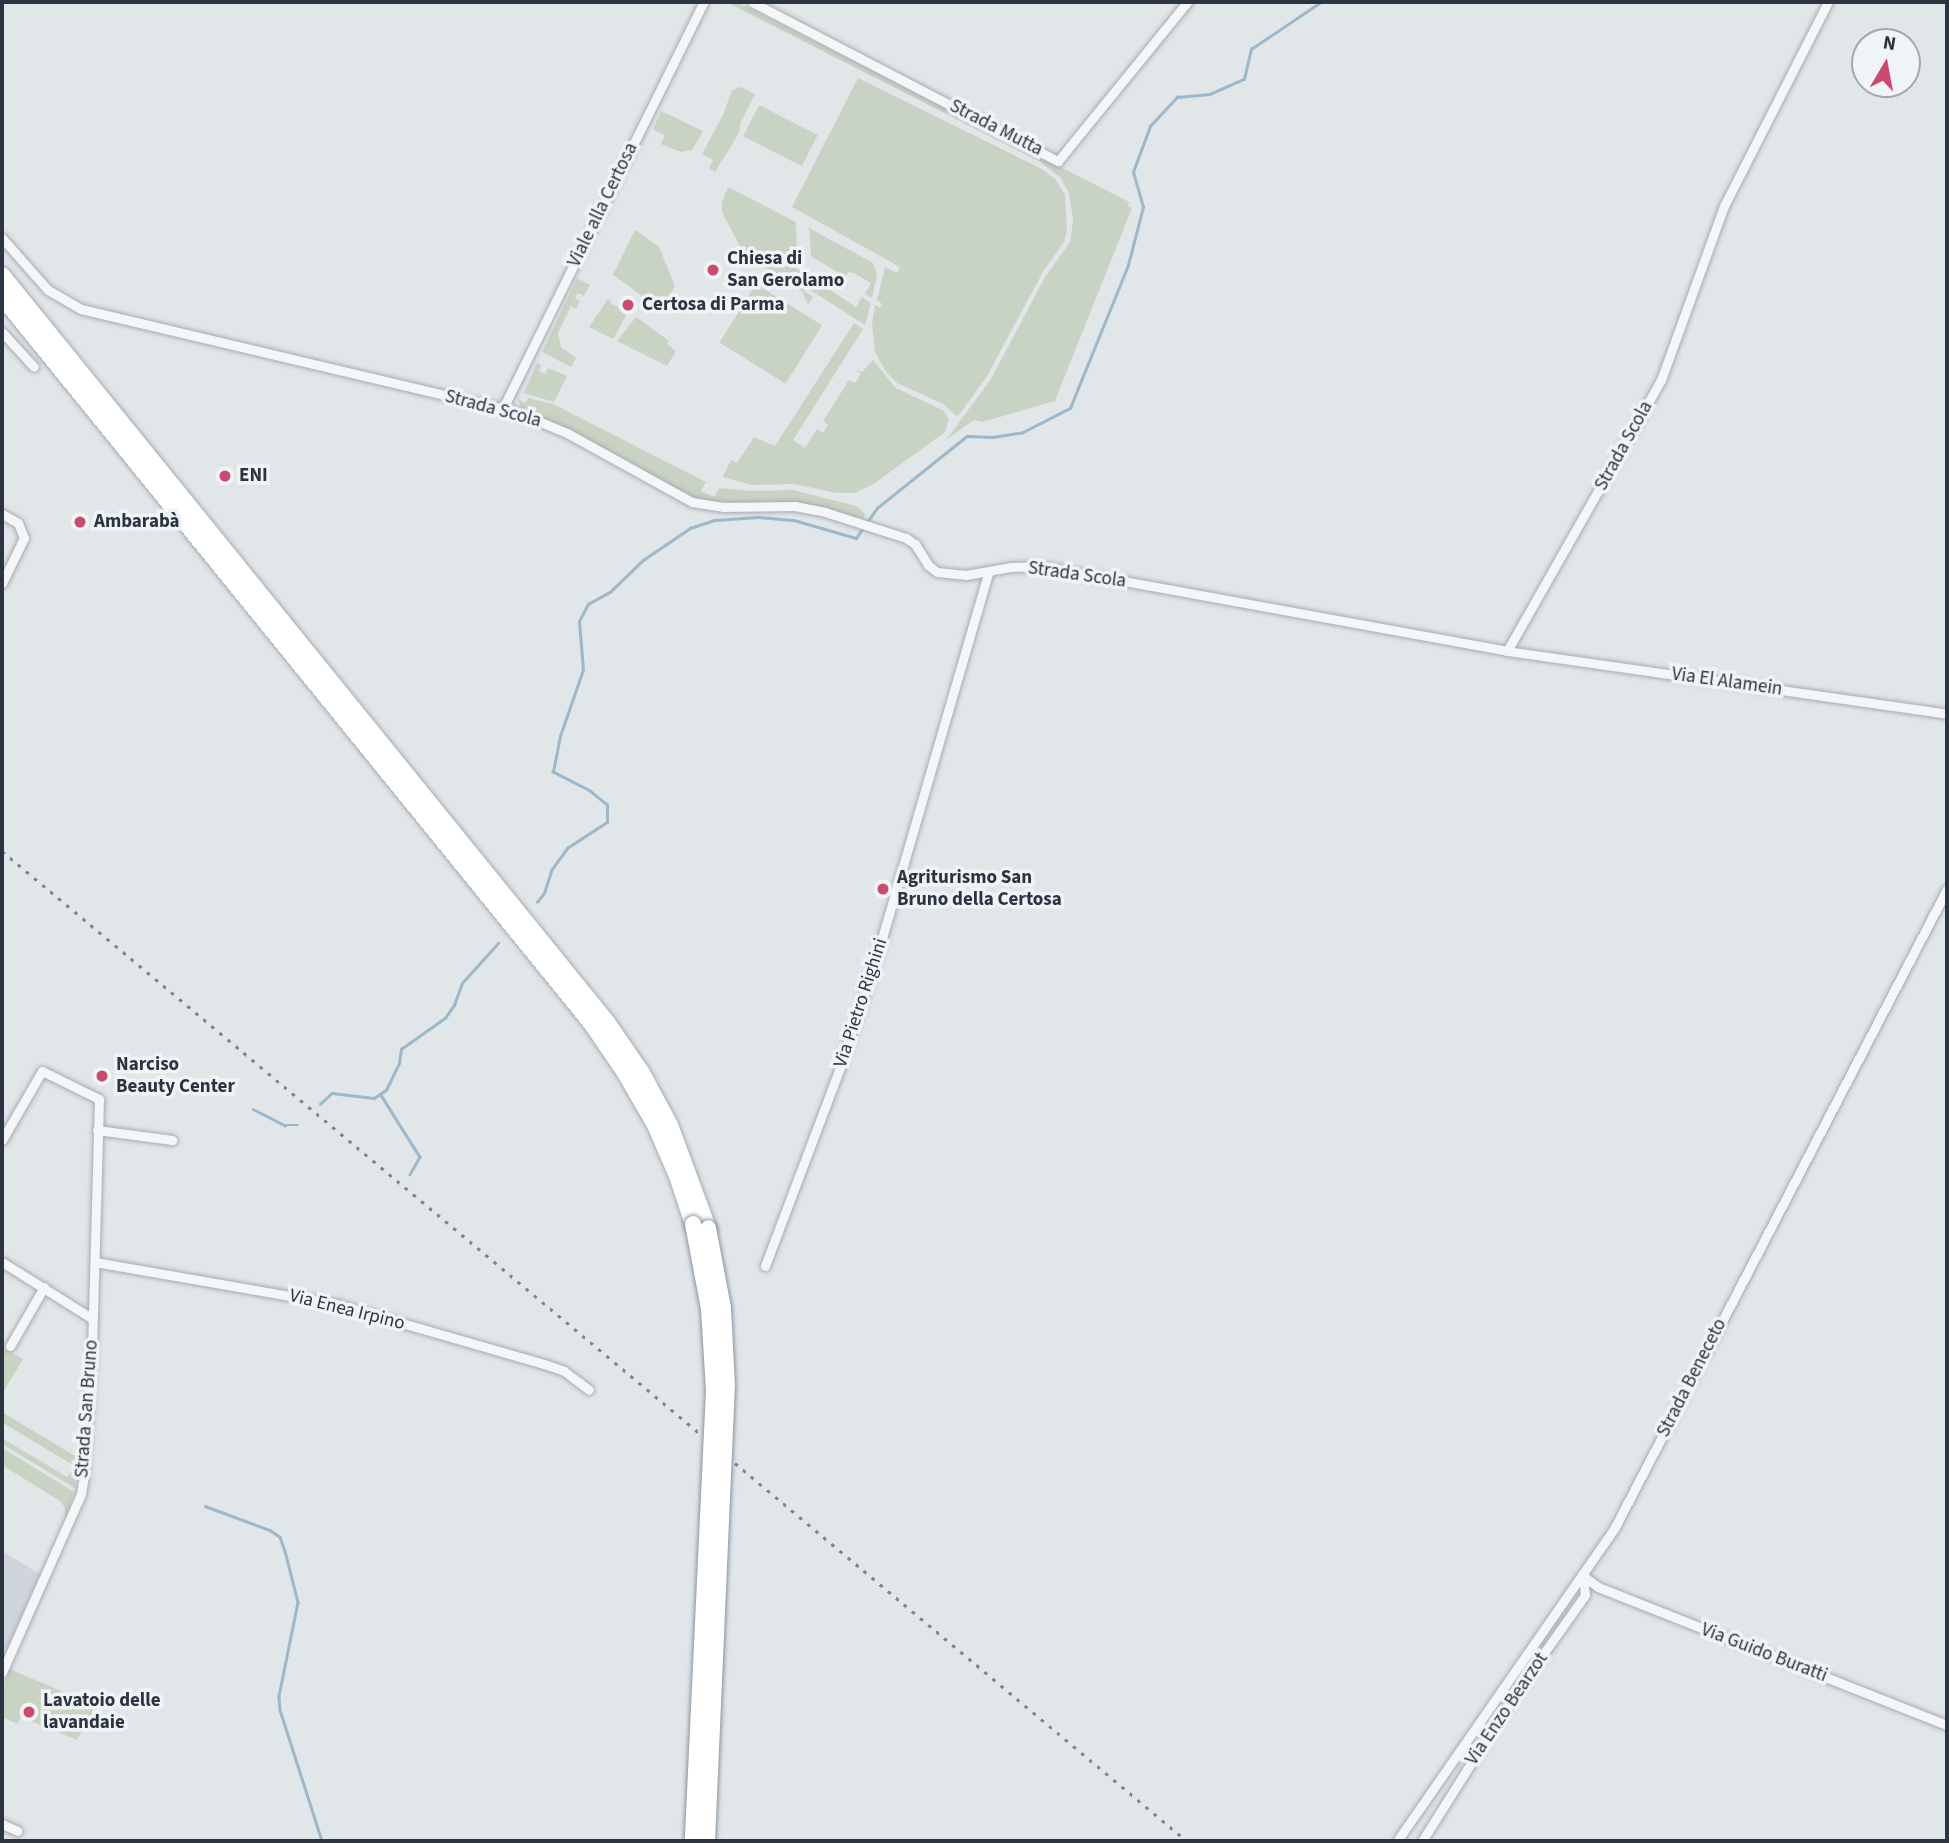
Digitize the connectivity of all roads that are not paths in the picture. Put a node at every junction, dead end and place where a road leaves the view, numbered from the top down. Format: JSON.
{"nodes":[{"id":1,"x":704,"y":2,"type":"edge"},
{"id":2,"x":752,"y":2,"type":"edge"},
{"id":3,"x":1187,"y":2,"type":"edge"},
{"id":4,"x":1828,"y":2,"type":"edge"},
{"id":5,"x":2,"y":237,"type":"edge"},
{"id":6,"x":2,"y":275,"type":"edge"},
{"id":7,"x":2,"y":297,"type":"edge"},
{"id":8,"x":2,"y":332,"type":"edge"},
{"id":9,"x":34,"y":367,"type":"dead end"},
{"id":10,"x":503,"y":408,"type":"junction"},
{"id":11,"x":2,"y":514,"type":"edge"},
{"id":12,"x":988,"y":573,"type":"junction"},
{"id":13,"x":2,"y":583,"type":"edge"},
{"id":14,"x":1507,"y":650,"type":"junction"},
{"id":15,"x":1947,"y":714,"type":"edge"},
{"id":16,"x":1947,"y":889,"type":"edge"},
{"id":17,"x":97,"y":1130,"type":"junction"},
{"id":18,"x":2,"y":1140,"type":"edge"},
{"id":19,"x":172,"y":1140,"type":"dead end"},
{"id":20,"x":700,"y":1226,"type":"junction"},
{"id":21,"x":2,"y":1262,"type":"edge"},
{"id":22,"x":95,"y":1262,"type":"junction"},
{"id":23,"x":765,"y":1265,"type":"dead end"},
{"id":24,"x":44,"y":1287,"type":"junction"},
{"id":25,"x":93,"y":1319,"type":"junction"},
{"id":26,"x":10,"y":1346,"type":"dead end"},
{"id":27,"x":590,"y":1390,"type":"dead end"},
{"id":28,"x":1583,"y":1576,"type":"junction"},
{"id":29,"x":2,"y":1672,"type":"edge"},
{"id":30,"x":1947,"y":1725,"type":"edge"},
{"id":31,"x":2,"y":1824,"type":"edge"},
{"id":32,"x":19,"y":1831,"type":"dead end"},
{"id":33,"x":693,"y":1841,"type":"edge"},
{"id":34,"x":707,"y":1841,"type":"edge"},
{"id":35,"x":1397,"y":1841,"type":"edge"},
{"id":36,"x":1422,"y":1841,"type":"edge"}],
"edges":[{"from":1,"to":10,"type":"street","name":"Viale alla Certosa"},
{"from":2,"to":3,"type":"street","name":"Strada Mutta"},
{"from":4,"to":14,"type":"street","name":"Strada Scola"},
{"from":5,"to":10,"type":"street","name":"Strada Scola"},
{"from":6,"to":20,"type":"highway"},
{"from":7,"to":20,"type":"highway"},
{"from":8,"to":9,"type":"street"},
{"from":10,"to":12,"type":"street","name":"Strada Scola"},
{"from":11,"to":13,"type":"street"},
{"from":12,"to":14,"type":"street","name":"Strada Scola"},
{"from":12,"to":23,"type":"street","name":"Via Pietro Righini"},
{"from":14,"to":15,"type":"street","name":"Via El Alamein"},
{"from":16,"to":28,"type":"street","name":"Strada Beneceto"},
{"from":17,"to":18,"type":"street","name":"Strada San Bruno"},
{"from":17,"to":19,"type":"street"},
{"from":17,"to":22,"type":"street","name":"Strada San Bruno"},
{"from":20,"to":33,"type":"highway","bridge":true},
{"from":20,"to":34,"type":"highway","bridge":true},
{"from":21,"to":24,"type":"street"},
{"from":22,"to":25,"type":"street","name":"Strada San Bruno"},
{"from":22,"to":27,"type":"street","name":"Via Enea Irpino"},
{"from":24,"to":25,"type":"street"},
{"from":24,"to":26,"type":"street"},
{"from":25,"to":29,"type":"street","name":"Strada San Bruno"},
{"from":28,"to":30,"type":"street","name":"Via Guido Buratti"},
{"from":28,"to":35,"type":"street","name":"Strada Beneceto"},
{"from":28,"to":36,"type":"street","name":"Via Enzo Bearzot"},
{"from":31,"to":32,"type":"street"}]}
